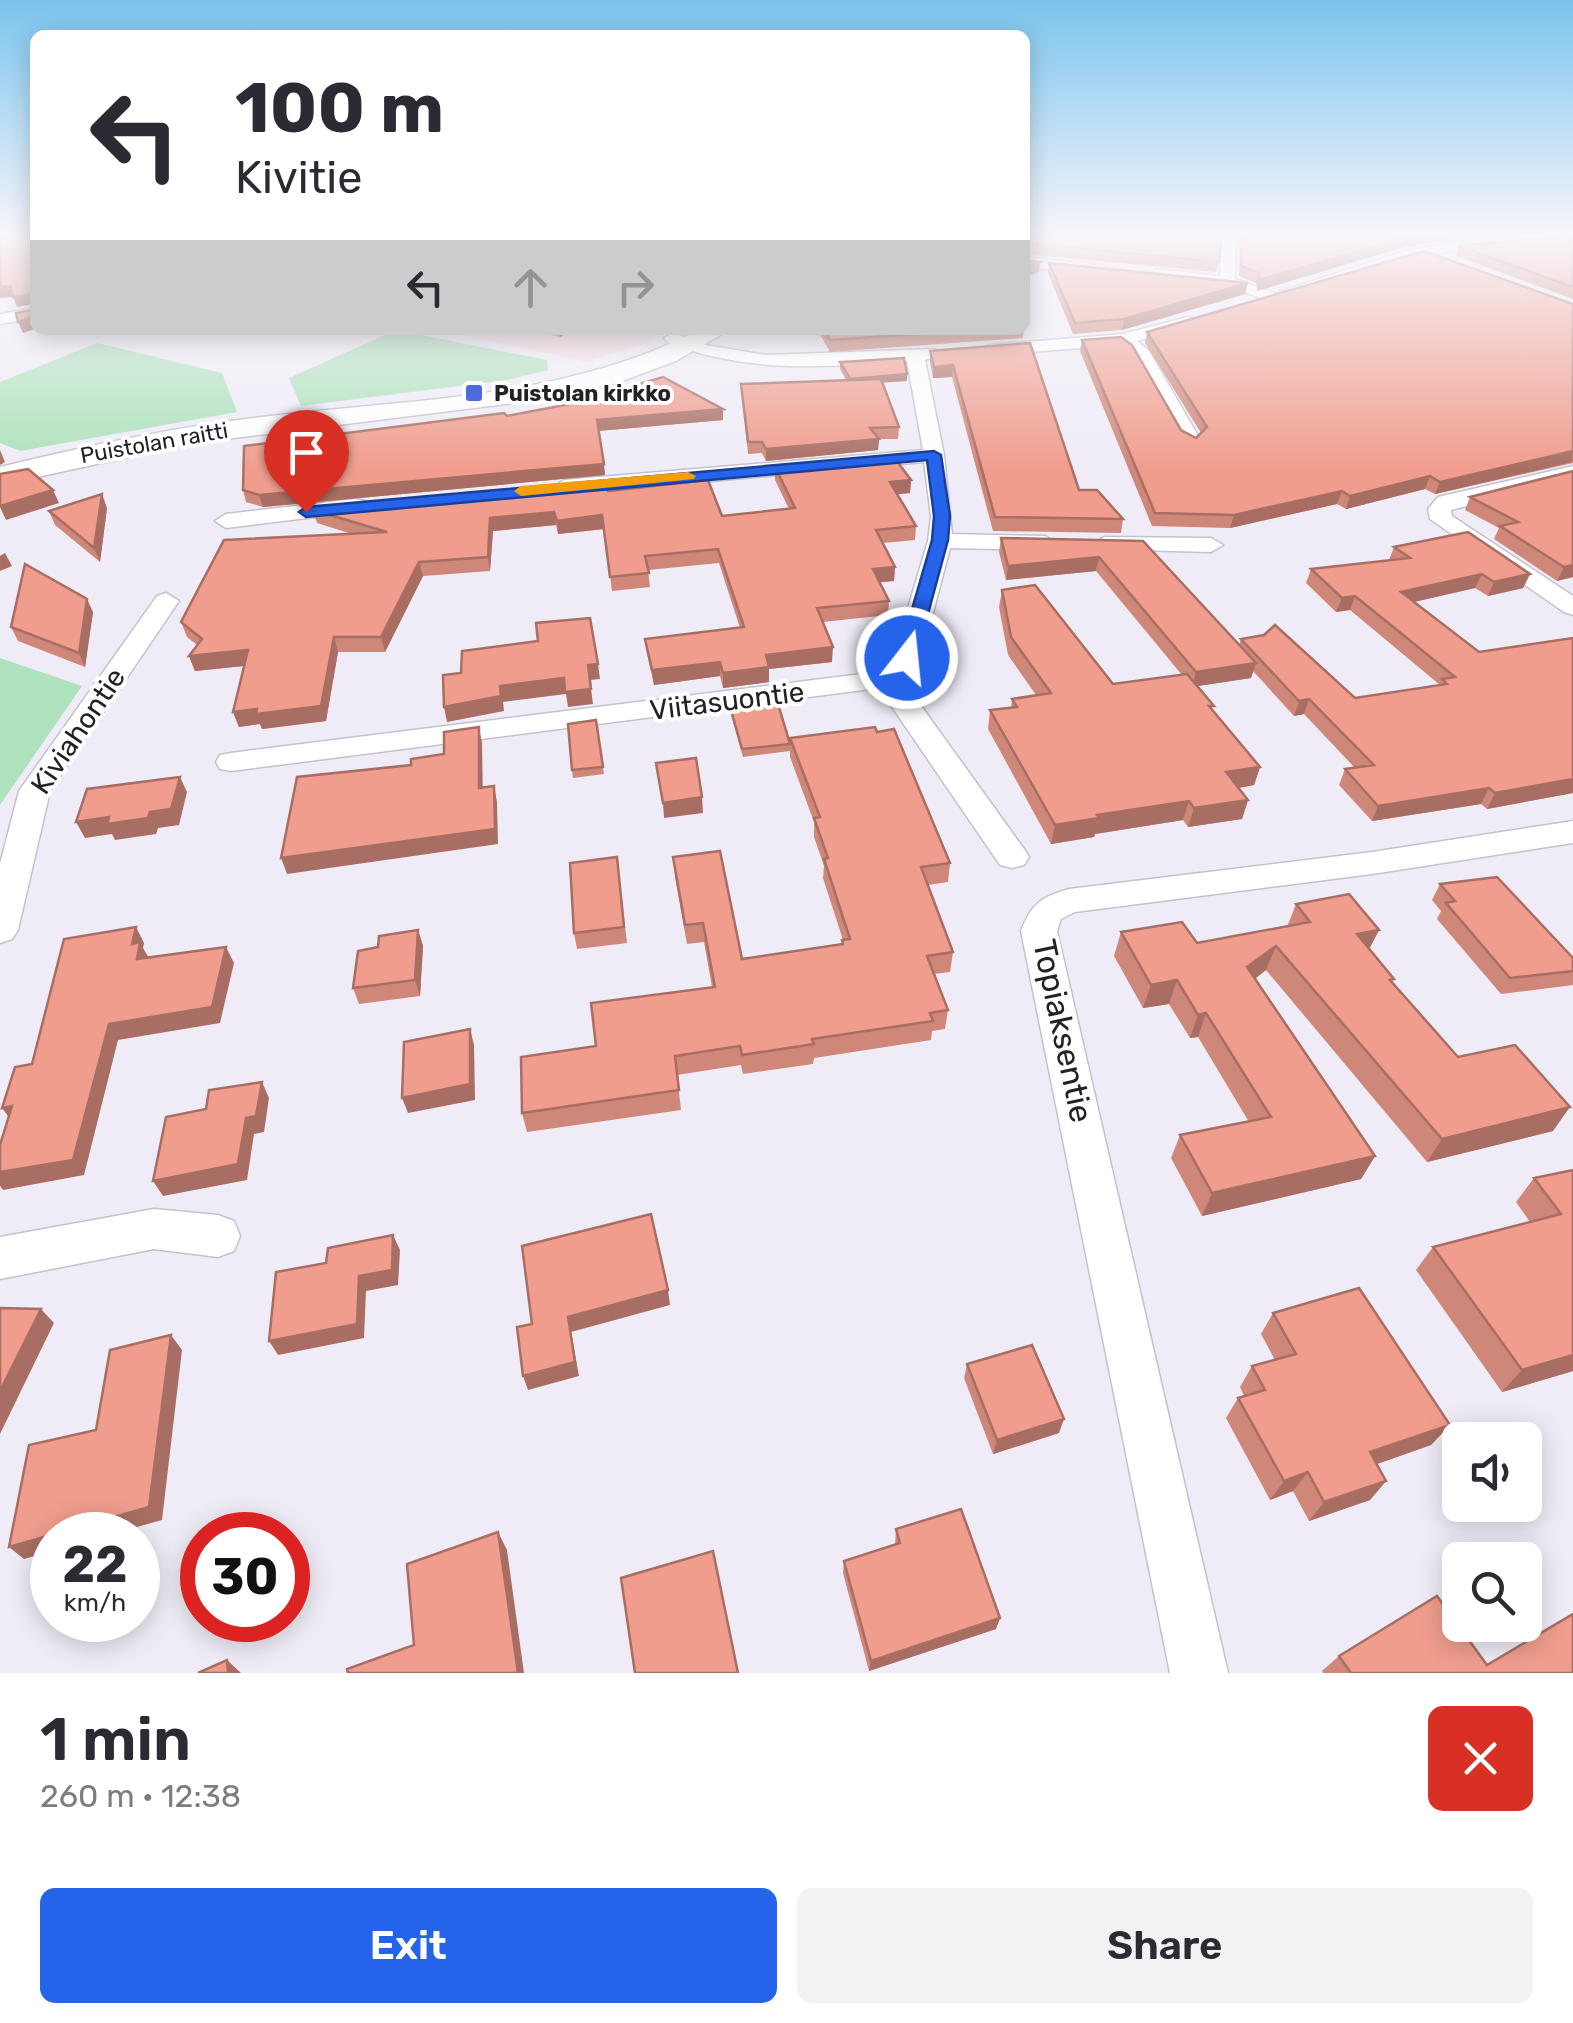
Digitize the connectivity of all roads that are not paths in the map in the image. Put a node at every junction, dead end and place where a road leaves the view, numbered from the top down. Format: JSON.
{"nodes":[{"id":1,"x":29,"y":314,"type":"edge"},
{"id":2,"x":1203,"y":317,"type":"edge"},
{"id":3,"x":0,"y":319,"type":"edge"},
{"id":4,"x":693,"y":337,"type":"edge"},
{"id":5,"x":1124,"y":339,"type":"junction"},
{"id":6,"x":971,"y":351,"type":"edge"},
{"id":7,"x":952,"y":352,"type":"edge"},
{"id":8,"x":915,"y":355,"type":"junction"},
{"id":9,"x":1191,"y":441,"type":"edge"},
{"id":10,"x":934,"y":455,"type":"junction"},
{"id":11,"x":1573,"y":472,"type":"edge"},
{"id":12,"x":0,"y":476,"type":"edge"},
{"id":13,"x":549,"y":489,"type":"edge"},
{"id":14,"x":382,"y":504,"type":"edge"},
{"id":15,"x":226,"y":520,"type":"dead end"},
{"id":16,"x":940,"y":540,"type":"junction"},
{"id":17,"x":1211,"y":544,"type":"dead end"},
{"id":18,"x":166,"y":601,"type":"dead end"},
{"id":19,"x":1573,"y":607,"type":"edge"},
{"id":20,"x":885,"y":678,"type":"junction"},
{"id":21,"x":231,"y":762,"type":"dead end"},
{"id":22,"x":1573,"y":832,"type":"edge"},
{"id":23,"x":1012,"y":857,"type":"dead end"},
{"id":24,"x":0,"y":930,"type":"edge"},
{"id":25,"x":218,"y":1236,"type":"dead end"},
{"id":26,"x":0,"y":1258,"type":"edge"},
{"id":27,"x":1199,"y":1673,"type":"edge"}],
"edges":[{"from":1,"to":3,"type":"street"},
{"from":2,"to":5,"type":"street"},
{"from":4,"to":8,"type":"street"},
{"from":4,"to":12,"type":"main road","name":"Puistolan raitti"},
{"from":5,"to":6,"type":"street"},
{"from":5,"to":9,"type":"street"},
{"from":7,"to":8,"type":"street"},
{"from":8,"to":10,"type":"street"},
{"from":10,"to":13,"type":"street"},
{"from":10,"to":16,"type":"street"},
{"from":11,"to":19,"type":"street"},
{"from":14,"to":15,"type":"street"},
{"from":16,"to":17,"type":"street"},
{"from":16,"to":20,"type":"street"},
{"from":18,"to":24,"type":"street","name":"Kiviahontie"},
{"from":20,"to":21,"type":"street","name":"Viitasuontie"},
{"from":20,"to":23,"type":"street"},
{"from":22,"to":27,"type":"street","name":"Topiaksentie"},
{"from":25,"to":26,"type":"street"}]}
